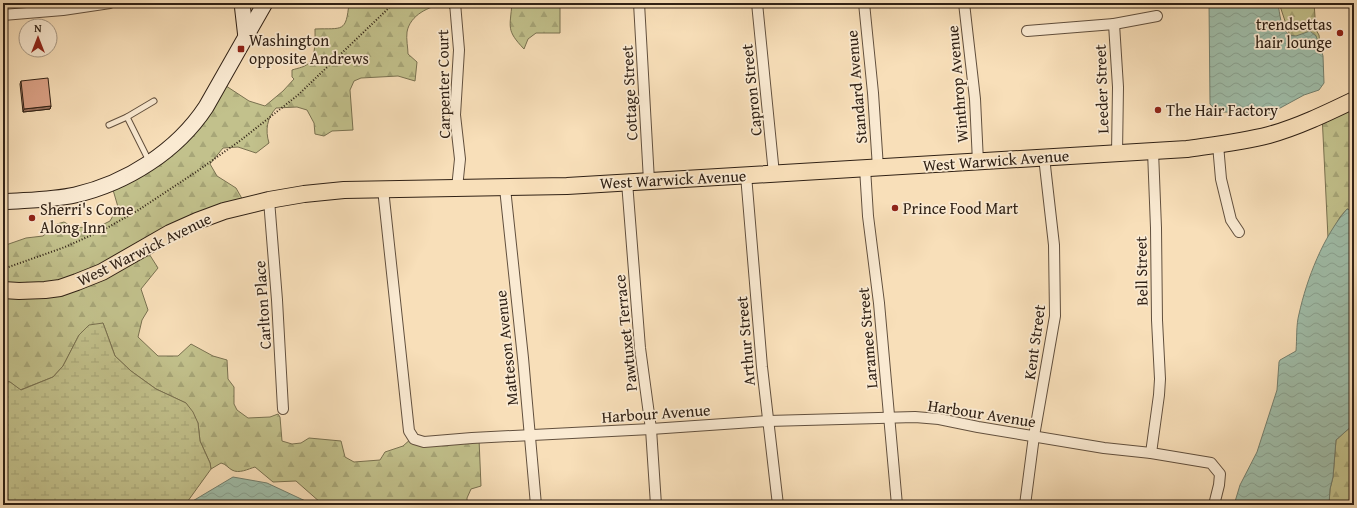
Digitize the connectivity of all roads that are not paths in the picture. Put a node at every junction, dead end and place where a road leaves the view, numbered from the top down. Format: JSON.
{"nodes":[{"id":1,"x":110,"y":3,"type":"edge"},
{"id":2,"x":242,"y":3,"type":"edge"},
{"id":3,"x":265,"y":3,"type":"edge"},
{"id":4,"x":456,"y":3,"type":"edge"},
{"id":5,"x":639,"y":3,"type":"edge"},
{"id":6,"x":757,"y":3,"type":"edge"},
{"id":7,"x":864,"y":3,"type":"edge"},
{"id":8,"x":964,"y":3,"type":"edge"},
{"id":9,"x":3,"y":15,"type":"edge"},
{"id":10,"x":1157,"y":16,"type":"dead end"},
{"id":11,"x":1114,"y":24,"type":"junction"},
{"id":12,"x":1027,"y":31,"type":"dead end"},
{"id":13,"x":246,"y":38,"type":"junction"},
{"id":14,"x":1354,"y":100,"type":"edge"},
{"id":15,"x":154,"y":101,"type":"dead end"},
{"id":16,"x":127,"y":117,"type":"junction"},
{"id":17,"x":109,"y":126,"type":"dead end"},
{"id":18,"x":1218,"y":145,"type":"junction"},
{"id":19,"x":1153,"y":151,"type":"junction"},
{"id":20,"x":1117,"y":153,"type":"junction"},
{"id":21,"x":1044,"y":157,"type":"junction"},
{"id":22,"x":150,"y":162,"type":"junction"},
{"id":23,"x":978,"y":162,"type":"junction"},
{"id":24,"x":872,"y":168,"type":"junction"},
{"id":25,"x":774,"y":174,"type":"junction"},
{"id":26,"x":746,"y":175,"type":"junction"},
{"id":27,"x":649,"y":181,"type":"junction"},
{"id":28,"x":626,"y":182,"type":"junction"},
{"id":29,"x":457,"y":188,"type":"junction"},
{"id":30,"x":505,"y":188,"type":"junction"},
{"id":31,"x":383,"y":189,"type":"junction"},
{"id":32,"x":269,"y":200,"type":"junction"},
{"id":33,"x":3,"y":202,"type":"edge"},
{"id":34,"x":1239,"y":232,"type":"dead end"},
{"id":35,"x":3,"y":290,"type":"edge"},
{"id":36,"x":283,"y":409,"type":"dead end"},
{"id":37,"x":889,"y":417,"type":"junction"},
{"id":38,"x":768,"y":421,"type":"junction"},
{"id":39,"x":650,"y":429,"type":"junction"},
{"id":40,"x":530,"y":435,"type":"junction"},
{"id":41,"x":1034,"y":436,"type":"junction"},
{"id":42,"x":1151,"y":453,"type":"junction"},
{"id":43,"x":536,"y":505,"type":"edge"},
{"id":44,"x":656,"y":505,"type":"edge"},
{"id":45,"x":778,"y":505,"type":"edge"},
{"id":46,"x":897,"y":505,"type":"edge"},
{"id":47,"x":1025,"y":505,"type":"edge"},
{"id":48,"x":1214,"y":505,"type":"edge"}],
"edges":[{"from":1,"to":9,"type":"street"},
{"from":2,"to":13,"type":"main road"},
{"from":3,"to":13,"type":"main road"},
{"from":4,"to":29,"type":"street","name":"Carpenter Court"},
{"from":5,"to":27,"type":"street","name":"Cottage Street"},
{"from":6,"to":25,"type":"street","name":"Capron Street"},
{"from":7,"to":24,"type":"street","name":"Standard Avenue"},
{"from":8,"to":23,"type":"street","name":"Winthrop Avenue"},
{"from":10,"to":11,"type":"street","name":"Leeder Street"},
{"from":11,"to":12,"type":"street","name":"Leeder Street"},
{"from":11,"to":20,"type":"street","name":"Leeder Street"},
{"from":13,"to":22,"type":"main road"},
{"from":14,"to":18,"type":"main road","name":"West Warwick Avenue"},
{"from":15,"to":16,"type":"lane"},
{"from":16,"to":17,"type":"lane"},
{"from":16,"to":22,"type":"lane"},
{"from":18,"to":19,"type":"main road","name":"West Warwick Avenue"},
{"from":18,"to":34,"type":"street"},
{"from":19,"to":20,"type":"main road","name":"West Warwick Avenue"},
{"from":19,"to":42,"type":"street","name":"Bell Street"},
{"from":20,"to":21,"type":"main road","name":"West Warwick Avenue"},
{"from":21,"to":23,"type":"main road","name":"West Warwick Avenue"},
{"from":21,"to":41,"type":"street","name":"Kent Street"},
{"from":22,"to":33,"type":"main road"},
{"from":23,"to":24,"type":"main road","name":"West Warwick Avenue"},
{"from":24,"to":25,"type":"main road","name":"West Warwick Avenue"},
{"from":24,"to":37,"type":"street","name":"Laramee Street"},
{"from":25,"to":26,"type":"main road","name":"West Warwick Avenue"},
{"from":26,"to":27,"type":"main road","name":"West Warwick Avenue"},
{"from":26,"to":38,"type":"street","name":"Arthur Street"},
{"from":27,"to":28,"type":"main road","name":"West Warwick Avenue"},
{"from":28,"to":30,"type":"main road","name":"West Warwick Avenue"},
{"from":28,"to":39,"type":"street","name":"Pawtuxet Terrace"},
{"from":29,"to":30,"type":"main road","name":"West Warwick Avenue"},
{"from":29,"to":31,"type":"main road","name":"West Warwick Avenue"},
{"from":30,"to":40,"type":"street","name":"Matteson Avenue"},
{"from":31,"to":32,"type":"main road","name":"West Warwick Avenue"},
{"from":31,"to":40,"type":"street","name":"Harbour Avenue"},
{"from":32,"to":35,"type":"main road","name":"West Warwick Avenue"},
{"from":32,"to":36,"type":"street","name":"Carlton Place"},
{"from":37,"to":38,"type":"street","name":"Harbour Avenue"},
{"from":37,"to":41,"type":"street","name":"Harbour Avenue"},
{"from":37,"to":46,"type":"street","name":"Laramee Street"},
{"from":38,"to":39,"type":"street","name":"Harbour Avenue"},
{"from":38,"to":45,"type":"street","name":"Arthur Street"},
{"from":39,"to":40,"type":"street","name":"Harbour Avenue"},
{"from":39,"to":44,"type":"street","name":"Pawtuxet Terrace"},
{"from":40,"to":43,"type":"street","name":"Matteson Avenue"},
{"from":41,"to":42,"type":"street","name":"Harbour Avenue"},
{"from":41,"to":47,"type":"street","name":"Kent Street"},
{"from":42,"to":48,"type":"street","name":"Harbour Avenue"}]}
